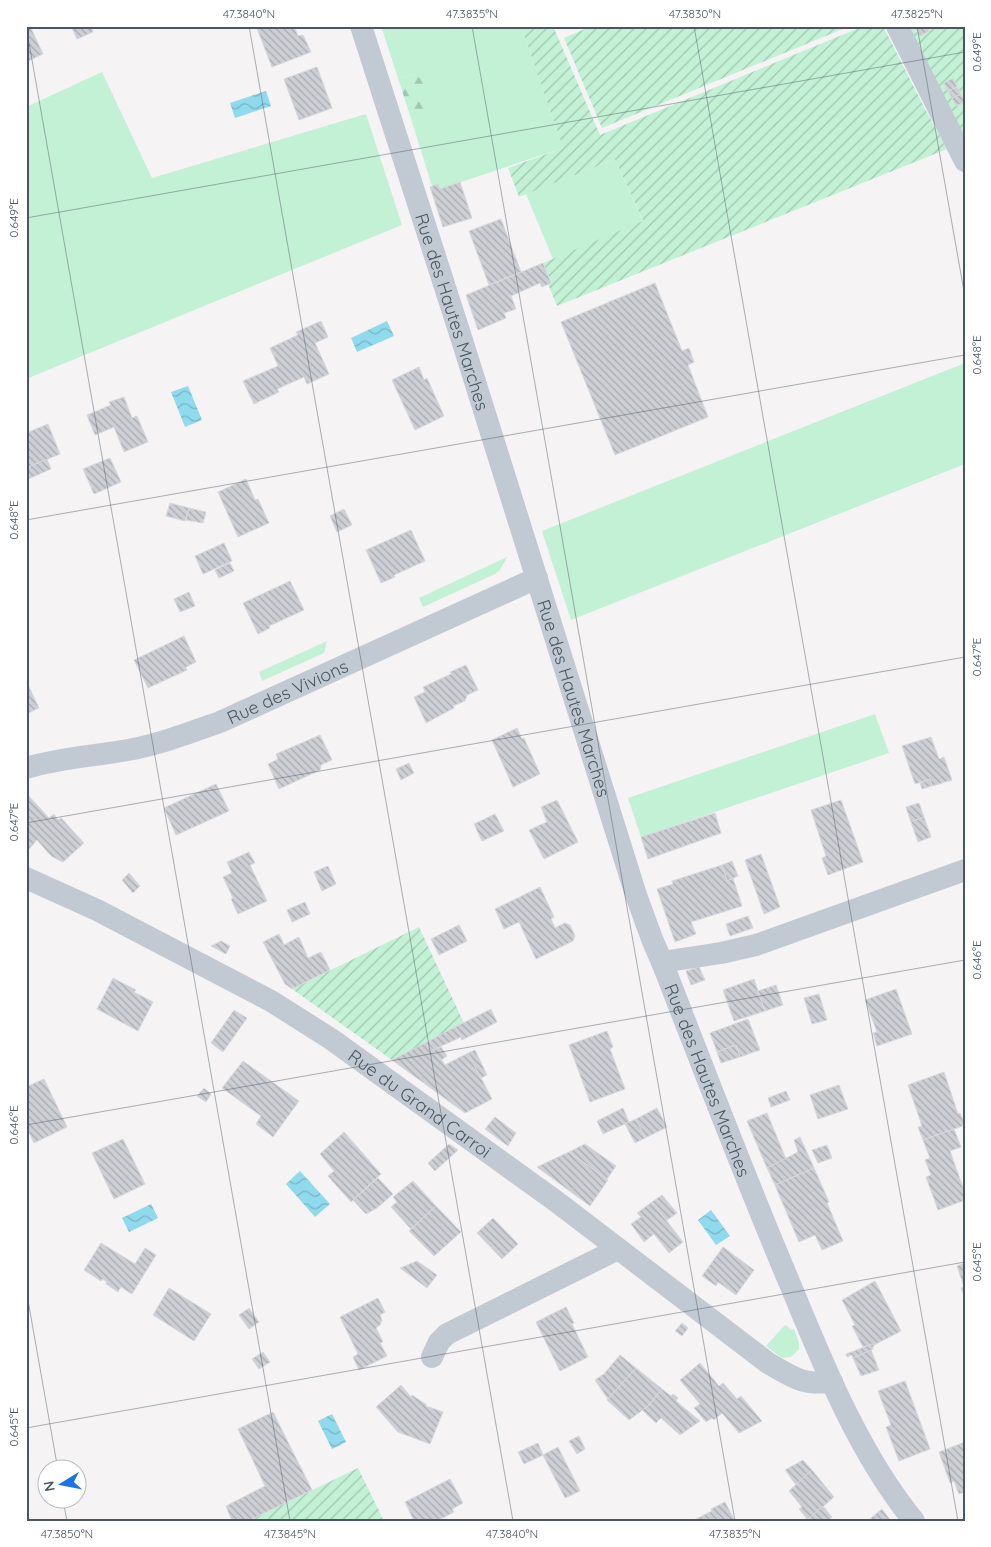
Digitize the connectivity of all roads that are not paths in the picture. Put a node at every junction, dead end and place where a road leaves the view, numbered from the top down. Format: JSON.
{"nodes":[{"id":1,"x":360,"y":26,"type":"edge"},
{"id":2,"x":897,"y":26,"type":"edge"},
{"id":3,"x":965,"y":161,"type":"edge"},
{"id":4,"x":537,"y":578,"type":"junction"},
{"id":5,"x":26,"y":768,"type":"edge"},
{"id":6,"x":965,"y":870,"type":"edge"},
{"id":7,"x":26,"y":878,"type":"edge"},
{"id":8,"x":662,"y":962,"type":"junction"},
{"id":9,"x":618,"y":1250,"type":"junction"},
{"id":10,"x":432,"y":1357,"type":"dead end"},
{"id":11,"x":821,"y":1357,"type":"junction"},
{"id":12,"x":785,"y":1373,"type":"junction"},
{"id":13,"x":832,"y":1382,"type":"junction"},
{"id":14,"x":914,"y":1521,"type":"edge"}],
"edges":[{"from":1,"to":4,"type":"street","name":"Rue des Hautes Marches"},
{"from":2,"to":3,"type":"street"},
{"from":4,"to":5,"type":"street","name":"Rue des Vivions"},
{"from":4,"to":8,"type":"street","name":"Rue des Hautes Marches"},
{"from":6,"to":8,"type":"street"},
{"from":7,"to":9,"type":"street","name":"Rue du Grand Carroi"},
{"from":8,"to":11,"type":"street","name":"Rue des Hautes Marches"},
{"from":9,"to":10,"type":"street"},
{"from":9,"to":12,"type":"street","name":"Rue du Grand Carroi"},
{"from":11,"to":12,"type":"street"},
{"from":11,"to":13,"type":"street"},
{"from":12,"to":13,"type":"street","name":"Rue du Grand Carroi"},
{"from":13,"to":14,"type":"street"}]}
